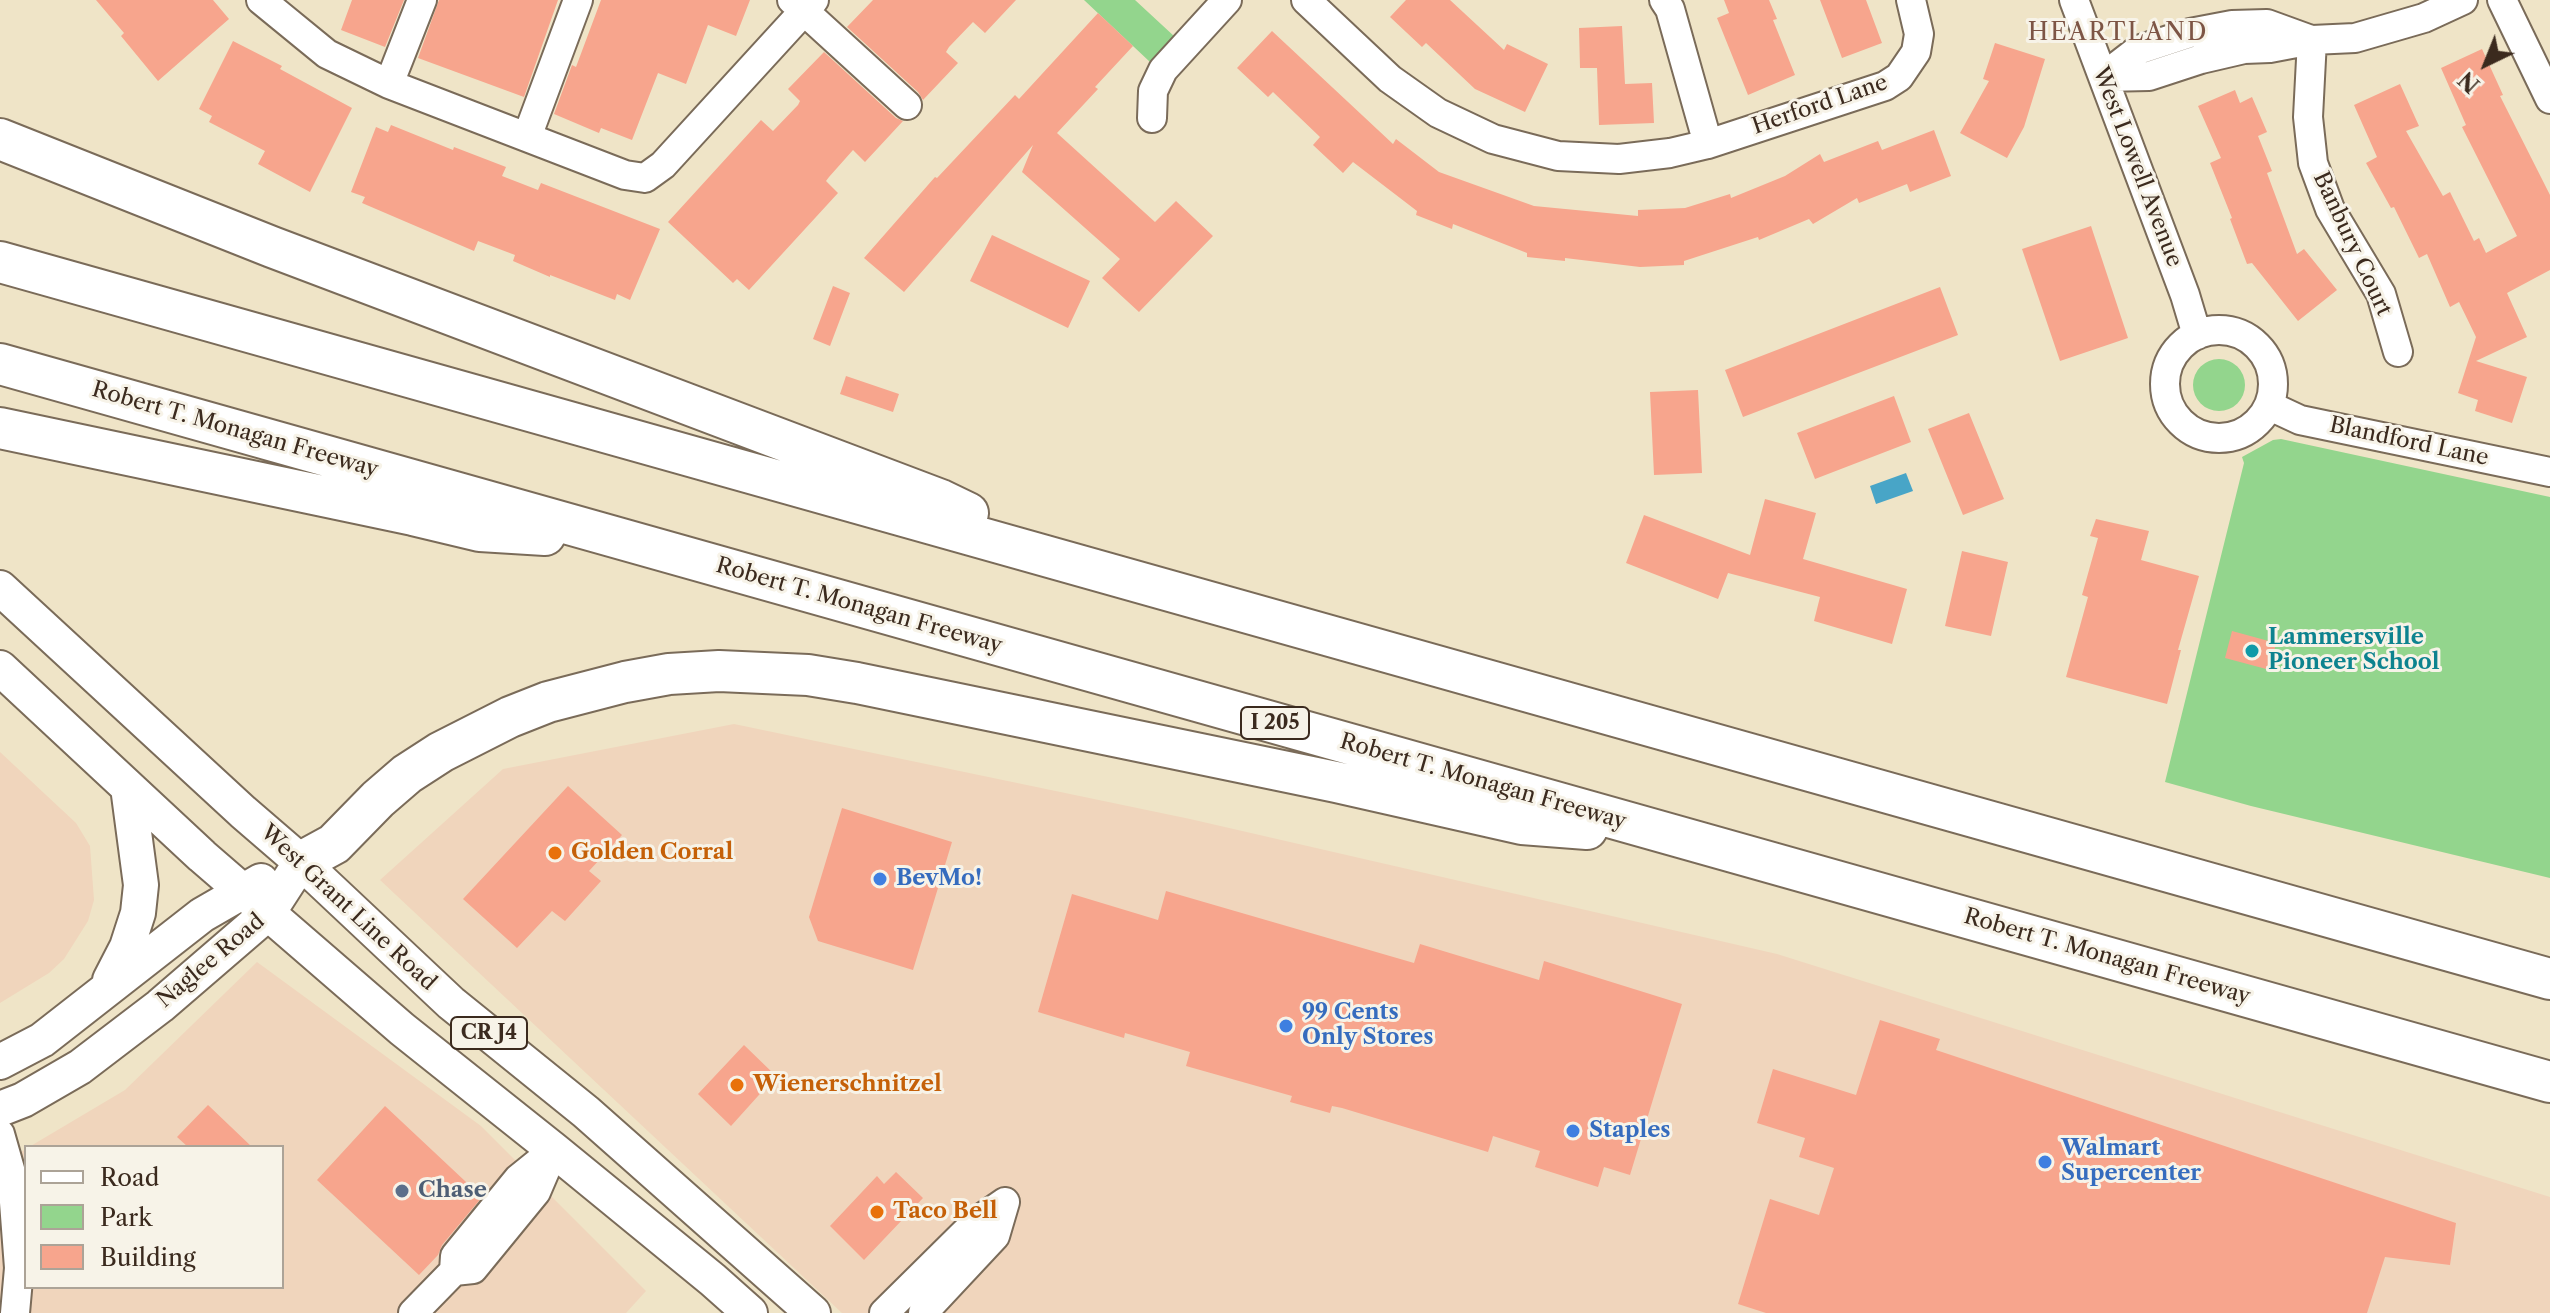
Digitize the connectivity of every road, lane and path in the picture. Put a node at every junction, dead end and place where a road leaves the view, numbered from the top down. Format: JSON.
{"nodes":[{"id":1,"x":261,"y":0,"type":"edge"},
{"id":2,"x":422,"y":0,"type":"edge"},
{"id":3,"x":578,"y":0,"type":"edge"},
{"id":4,"x":1227,"y":0,"type":"edge"},
{"id":5,"x":1306,"y":0,"type":"edge"},
{"id":6,"x":1664,"y":0,"type":"edge"},
{"id":7,"x":1911,"y":0,"type":"edge"},
{"id":8,"x":2074,"y":0,"type":"edge"},
{"id":9,"x":2463,"y":0,"type":"edge"},
{"id":10,"x":2502,"y":0,"type":"edge"},
{"id":11,"x":803,"y":3,"type":"edge"},
{"id":12,"x":2312,"y":40,"type":"junction"},
{"id":13,"x":2103,"y":77,"type":"junction"},
{"id":14,"x":389,"y":84,"type":"junction"},
{"id":15,"x":2550,"y":99,"type":"edge"},
{"id":16,"x":907,"y":105,"type":"dead end"},
{"id":17,"x":1152,"y":118,"type":"dead end"},
{"id":18,"x":527,"y":137,"type":"junction"},
{"id":19,"x":0,"y":139,"type":"edge"},
{"id":20,"x":1708,"y":144,"type":"junction"},
{"id":21,"x":0,"y":262,"type":"edge"},
{"id":22,"x":2197,"y":335,"type":"junction"},
{"id":23,"x":2398,"y":352,"type":"dead end"},
{"id":24,"x":0,"y":364,"type":"edge"},
{"id":25,"x":2270,"y":406,"type":"junction"},
{"id":26,"x":0,"y":428,"type":"edge"},
{"id":27,"x":2550,"y":472,"type":"edge"},
{"id":28,"x":623,"y":539,"type":"junction"},
{"id":29,"x":1068,"y":563,"type":"junction"},
{"id":30,"x":0,"y":588,"type":"edge"},
{"id":31,"x":0,"y":668,"type":"edge"},
{"id":32,"x":128,"y":787,"type":"junction"},
{"id":33,"x":1670,"y":834,"type":"junction"},
{"id":34,"x":301,"y":862,"type":"junction"},
{"id":35,"x":241,"y":890,"type":"junction"},
{"id":36,"x":268,"y":913,"type":"junction"},
{"id":37,"x":2550,"y":979,"type":"edge"},
{"id":38,"x":103,"y":994,"type":"junction"},
{"id":39,"x":0,"y":1062,"type":"edge"},
{"id":40,"x":2550,"y":1082,"type":"edge"},
{"id":41,"x":0,"y":1109,"type":"edge"},
{"id":42,"x":0,"y":1134,"type":"edge"},
{"id":43,"x":554,"y":1150,"type":"junction"},
{"id":44,"x":15,"y":1313,"type":"edge"},
{"id":45,"x":413,"y":1313,"type":"edge"},
{"id":46,"x":750,"y":1313,"type":"edge"},
{"id":47,"x":813,"y":1313,"type":"edge"},
{"id":48,"x":884,"y":1313,"type":"edge"},
{"id":49,"x":923,"y":1313,"type":"edge"}],
"edges":[{"from":1,"to":14,"type":"street"},
{"from":2,"to":14,"type":"street"},
{"from":3,"to":18,"type":"street"},
{"from":4,"to":17,"type":"street"},
{"from":5,"to":20,"type":"street","name":"Herford Lane"},
{"from":6,"to":20,"type":"street"},
{"from":7,"to":20,"type":"street","name":"Herford Lane"},
{"from":8,"to":13,"type":"street","name":"West Lowell Avenue"},
{"from":9,"to":12,"type":"street"},
{"from":10,"to":15,"type":"street"},
{"from":11,"to":16,"type":"street"},
{"from":11,"to":18,"type":"street"},
{"from":12,"to":13,"type":"street"},
{"from":12,"to":23,"type":"street","name":"Banbury Court"},
{"from":13,"to":22,"type":"street","name":"West Lowell Avenue"},
{"from":14,"to":18,"type":"street"},
{"from":19,"to":29,"type":"highway"},
{"from":21,"to":29,"type":"highway"},
{"from":22,"to":25,"type":"street"},
{"from":22,"to":25,"type":"street"},
{"from":24,"to":28,"type":"highway","name":"Robert T. Monagan Freeway","number":"I 205"},
{"from":25,"to":27,"type":"street","name":"Blandford Lane"},
{"from":26,"to":28,"type":"highway"},
{"from":28,"to":33,"type":"highway","name":"Robert T. Monagan Freeway","number":"I 205"},
{"from":29,"to":37,"type":"highway"},
{"from":30,"to":34,"type":"main road","name":"West Grant Line Road","number":"CR J4"},
{"from":31,"to":32,"type":"main road","number":"CR J4"},
{"from":32,"to":35,"type":"main road","number":"CR J4"},
{"from":32,"to":38,"type":"main road"},
{"from":33,"to":34,"type":"highway"},
{"from":33,"to":40,"type":"highway","name":"Robert T. Monagan Freeway","number":"I 205"},
{"from":34,"to":35,"type":"main road","name":"Naglee Road"},
{"from":34,"to":36,"type":"main road","name":"Naglee Road"},
{"from":34,"to":47,"type":"main road","name":"West Grant Line Road","number":"CR J4"},
{"from":35,"to":36,"type":"main road","number":"CR J4"},
{"from":35,"to":38,"type":"main road","name":"Naglee Road"},
{"from":36,"to":41,"type":"main road","name":"Naglee Road"},
{"from":36,"to":43,"type":"main road","number":"CR J4"},
{"from":38,"to":39,"type":"main road","name":"Naglee Road"},
{"from":42,"to":44,"type":"street"},
{"from":43,"to":45,"type":"street"},
{"from":43,"to":46,"type":"main road","number":"CR J4"},
{"from":48,"to":49,"type":"street"}]}
